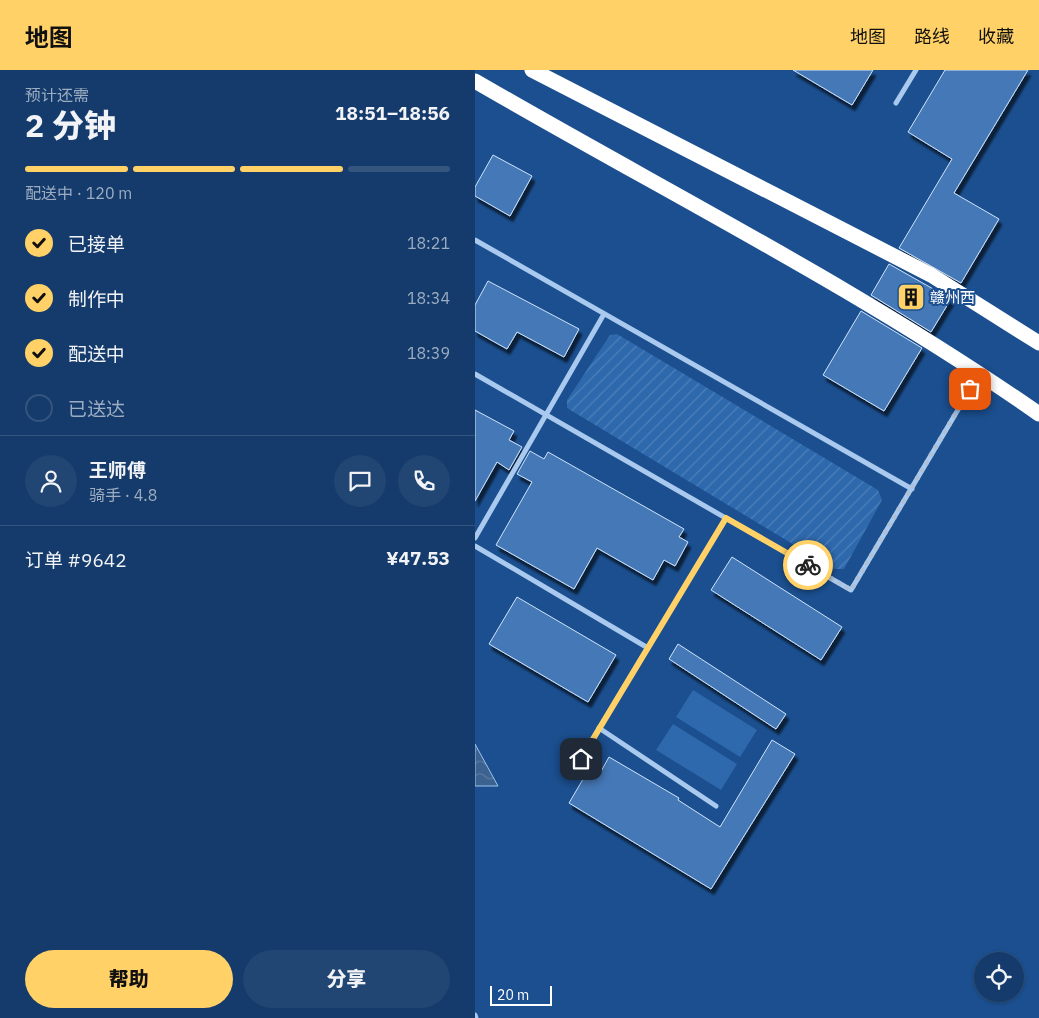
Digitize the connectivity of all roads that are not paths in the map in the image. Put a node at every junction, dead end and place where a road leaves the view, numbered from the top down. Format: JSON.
{"nodes":[{"id":1,"x":532,"y":70,"type":"edge"},
{"id":2,"x":916,"y":70,"type":"edge"},
{"id":3,"x":475,"y":81,"type":"edge"},
{"id":4,"x":896,"y":103,"type":"dead end"},
{"id":5,"x":475,"y":240,"type":"edge"},
{"id":6,"x":604,"y":314,"type":"junction"},
{"id":7,"x":1039,"y":344,"type":"edge"},
{"id":8,"x":979,"y":372,"type":"junction"},
{"id":9,"x":475,"y":374,"type":"edge"},
{"id":10,"x":546,"y":414,"type":"junction"},
{"id":11,"x":1039,"y":414,"type":"edge"},
{"id":12,"x":912,"y":490,"type":"junction"},
{"id":13,"x":726,"y":518,"type":"junction"},
{"id":14,"x":475,"y":522,"type":"edge"},
{"id":15,"x":482,"y":526,"type":"junction"},
{"id":16,"x":475,"y":538,"type":"edge"},
{"id":17,"x":475,"y":546,"type":"edge"},
{"id":18,"x":648,"y":648,"type":"junction"},
{"id":19,"x":599,"y":728,"type":"junction"},
{"id":20,"x":581,"y":759,"type":"dead end"},
{"id":21,"x":716,"y":806,"type":"dead end"}],
"edges":[{"from":1,"to":7,"type":"highway"},
{"from":2,"to":4,"type":"street"},
{"from":3,"to":8,"type":"highway"},
{"from":5,"to":6,"type":"street"},
{"from":6,"to":10,"type":"street"},
{"from":6,"to":12,"type":"street"},
{"from":8,"to":11,"type":"highway"},
{"from":8,"to":12,"type":"street"},
{"from":9,"to":10,"type":"street"},
{"from":10,"to":13,"type":"street"},
{"from":10,"to":15,"type":"street"},
{"from":12,"to":13,"type":"street"},
{"from":13,"to":18,"type":"street"},
{"from":14,"to":15,"type":"street"},
{"from":15,"to":16,"type":"street"},
{"from":17,"to":18,"type":"street"},
{"from":18,"to":19,"type":"street"},
{"from":19,"to":20,"type":"street"},
{"from":19,"to":21,"type":"street"}]}
